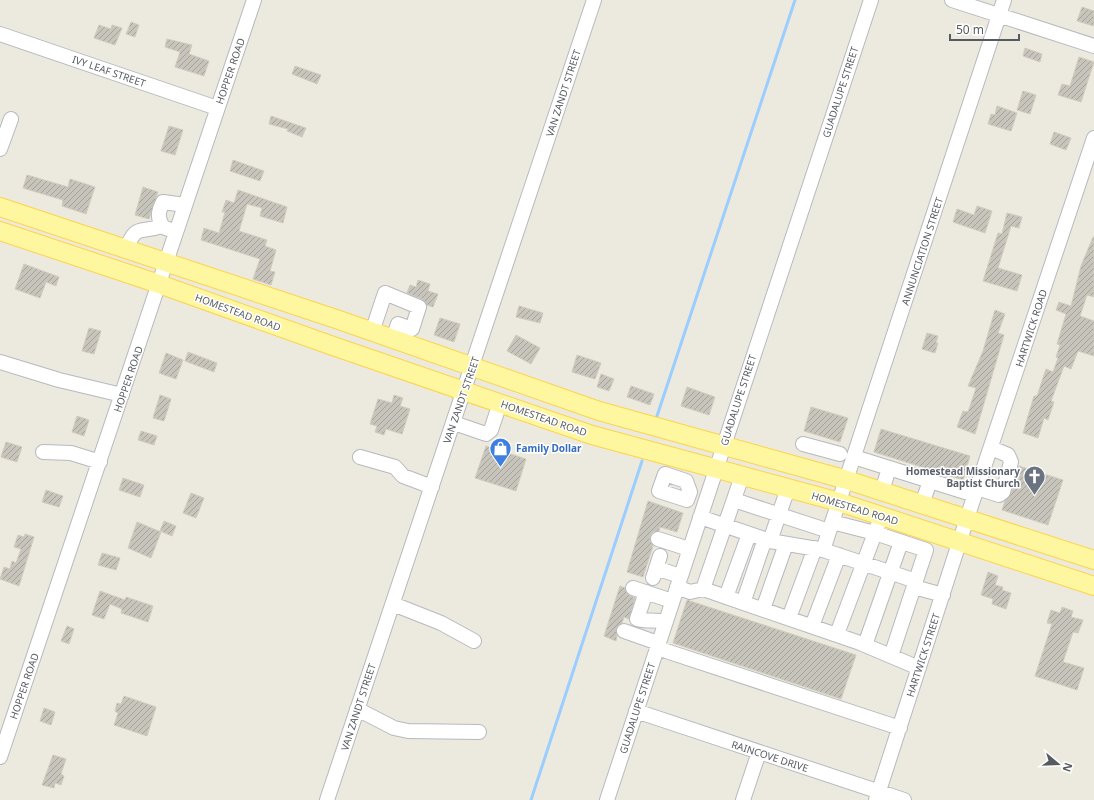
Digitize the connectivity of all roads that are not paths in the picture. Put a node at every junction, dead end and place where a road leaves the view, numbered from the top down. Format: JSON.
{"nodes":[{"id":1,"x":254,"y":0,"type":"edge"},
{"id":2,"x":594,"y":0,"type":"edge"},
{"id":3,"x":871,"y":0,"type":"edge"},
{"id":4,"x":952,"y":0,"type":"edge"},
{"id":5,"x":1004,"y":0,"type":"edge"},
{"id":6,"x":999,"y":15,"type":"junction"},
{"id":7,"x":0,"y":34,"type":"edge"},
{"id":8,"x":1094,"y":46,"type":"edge"},
{"id":9,"x":217,"y":108,"type":"junction"},
{"id":10,"x":11,"y":118,"type":"dead end"},
{"id":11,"x":1094,"y":138,"type":"edge"},
{"id":12,"x":0,"y":149,"type":"edge"},
{"id":13,"x":185,"y":205,"type":"junction"},
{"id":14,"x":3,"y":208,"type":"edge"},
{"id":15,"x":162,"y":226,"type":"junction"},
{"id":16,"x":0,"y":230,"type":"edge"},
{"id":17,"x":176,"y":232,"type":"junction"},
{"id":18,"x":126,"y":249,"type":"junction"},
{"id":19,"x":166,"y":263,"type":"junction"},
{"id":20,"x":160,"y":284,"type":"junction"},
{"id":21,"x":340,"y":320,"type":"junction"},
{"id":22,"x":375,"y":324,"type":"junction"},
{"id":23,"x":396,"y":331,"type":"junction"},
{"id":24,"x":333,"y":346,"type":"junction"},
{"id":25,"x":0,"y":362,"type":"edge"},
{"id":26,"x":473,"y":366,"type":"junction"},
{"id":27,"x":465,"y":390,"type":"junction"},
{"id":28,"x":122,"y":395,"type":"junction"},
{"id":29,"x":500,"y":403,"type":"junction"},
{"id":30,"x":599,"y":411,"type":"junction"},
{"id":31,"x":454,"y":423,"type":"junction"},
{"id":32,"x":592,"y":435,"type":"junction"},
{"id":33,"x":802,"y":444,"type":"dead end"},
{"id":34,"x":723,"y":446,"type":"junction"},
{"id":35,"x":991,"y":448,"type":"junction"},
{"id":36,"x":43,"y":452,"type":"dead end"},
{"id":37,"x":360,"y":457,"type":"dead end"},
{"id":38,"x":854,"y":457,"type":"junction"},
{"id":39,"x":679,"y":459,"type":"junction"},
{"id":40,"x":100,"y":462,"type":"junction"},
{"id":41,"x":889,"y":468,"type":"junction"},
{"id":42,"x":715,"y":469,"type":"junction"},
{"id":43,"x":820,"y":473,"type":"junction"},
{"id":44,"x":742,"y":476,"type":"junction"},
{"id":45,"x":673,"y":477,"type":"junction"},
{"id":46,"x":847,"y":480,"type":"junction"},
{"id":47,"x":930,"y":480,"type":"junction"},
{"id":48,"x":432,"y":487,"type":"junction"},
{"id":49,"x":788,"y":488,"type":"junction"},
{"id":50,"x":882,"y":491,"type":"junction"},
{"id":51,"x":976,"y":491,"type":"junction"},
{"id":52,"x":689,"y":496,"type":"junction"},
{"id":53,"x":734,"y":500,"type":"junction"},
{"id":54,"x":705,"y":501,"type":"junction"},
{"id":55,"x":839,"y":502,"type":"junction"},
{"id":56,"x":922,"y":504,"type":"junction"},
{"id":57,"x":779,"y":515,"type":"junction"},
{"id":58,"x":881,"y":516,"type":"junction"},
{"id":59,"x":700,"y":517,"type":"junction"},
{"id":60,"x":967,"y":518,"type":"junction"},
{"id":61,"x":725,"y":526,"type":"junction"},
{"id":62,"x":831,"y":526,"type":"junction"},
{"id":63,"x":875,"y":533,"type":"junction"},
{"id":64,"x":749,"y":534,"type":"junction"},
{"id":65,"x":658,"y":539,"type":"dead end"},
{"id":66,"x":768,"y":540,"type":"junction"},
{"id":67,"x":901,"y":542,"type":"junction"},
{"id":68,"x":960,"y":542,"type":"junction"},
{"id":69,"x":786,"y":544,"type":"junction"},
{"id":70,"x":689,"y":549,"type":"junction"},
{"id":71,"x":819,"y":549,"type":"junction"},
{"id":72,"x":839,"y":555,"type":"junction"},
{"id":73,"x":1094,"y":560,"type":"edge"},
{"id":74,"x":863,"y":563,"type":"junction"},
{"id":75,"x":657,"y":567,"type":"dead end"},
{"id":76,"x":891,"y":573,"type":"junction"},
{"id":77,"x":678,"y":582,"type":"junction"},
{"id":78,"x":915,"y":584,"type":"junction"},
{"id":79,"x":1094,"y":586,"type":"edge"},
{"id":80,"x":703,"y":589,"type":"junction"},
{"id":81,"x":943,"y":595,"type":"junction"},
{"id":82,"x":726,"y":597,"type":"junction"},
{"id":83,"x":672,"y":601,"type":"junction"},
{"id":84,"x":743,"y":602,"type":"junction"},
{"id":85,"x":393,"y":604,"type":"junction"},
{"id":86,"x":763,"y":609,"type":"junction"},
{"id":87,"x":789,"y":618,"type":"junction"},
{"id":88,"x":665,"y":622,"type":"junction"},
{"id":89,"x":812,"y":626,"type":"junction"},
{"id":90,"x":624,"y":631,"type":"dead end"},
{"id":91,"x":837,"y":634,"type":"junction"},
{"id":92,"x":474,"y":641,"type":"dead end"},
{"id":93,"x":658,"y":645,"type":"junction"},
{"id":94,"x":865,"y":645,"type":"junction"},
{"id":95,"x":891,"y":656,"type":"junction"},
{"id":96,"x":919,"y":668,"type":"junction"},
{"id":97,"x":358,"y":709,"type":"junction"},
{"id":98,"x":636,"y":711,"type":"junction"},
{"id":99,"x":900,"y":728,"type":"junction"},
{"id":100,"x":479,"y":732,"type":"dead end"},
{"id":101,"x":759,"y":752,"type":"junction"},
{"id":102,"x":0,"y":757,"type":"edge"},
{"id":103,"x":878,"y":796,"type":"edge"},
{"id":104,"x":328,"y":800,"type":"edge"},
{"id":105,"x":607,"y":800,"type":"edge"},
{"id":106,"x":743,"y":800,"type":"edge"},
{"id":107,"x":904,"y":800,"type":"edge"}],
"edges":[{"from":1,"to":9,"type":"street","name":"HOPPER ROAD"},
{"from":2,"to":26,"type":"street","name":"VAN ZANDT STREET"},
{"from":3,"to":34,"type":"street","name":"GUADALUPE STREET"},
{"from":4,"to":6,"type":"street"},
{"from":5,"to":6,"type":"street","name":"ANNUNCIATION STREET"},
{"from":6,"to":8,"type":"street"},
{"from":6,"to":38,"type":"street","name":"ANNUNCIATION STREET"},
{"from":7,"to":9,"type":"street","name":"IVY LEAF STREET"},
{"from":9,"to":13,"type":"street","name":"HOPPER ROAD"},
{"from":10,"to":12,"type":"street"},
{"from":11,"to":35,"type":"street","name":"HARTWICK ROAD"},
{"from":13,"to":15,"type":"street"},
{"from":13,"to":17,"type":"street","name":"HOPPER ROAD"},
{"from":14,"to":16,"type":"main road"},
{"from":14,"to":18,"type":"main road"},
{"from":15,"to":17,"type":"street"},
{"from":15,"to":18,"type":"street"},
{"from":16,"to":20,"type":"main road","name":"HOMESTEAD ROAD"},
{"from":17,"to":19,"type":"street","name":"HOPPER ROAD"},
{"from":18,"to":19,"type":"main road"},
{"from":19,"to":20,"type":"street","name":"HOPPER ROAD"},
{"from":19,"to":21,"type":"main road"},
{"from":20,"to":24,"type":"main road","name":"HOMESTEAD ROAD"},
{"from":20,"to":28,"type":"street","name":"HOPPER ROAD"},
{"from":21,"to":22,"type":"main road"},
{"from":21,"to":24,"type":"main road"},
{"from":22,"to":23,"type":"main road"},
{"from":22,"to":23,"type":"street"},
{"from":23,"to":26,"type":"main road"},
{"from":24,"to":27,"type":"main road","name":"HOMESTEAD ROAD"},
{"from":25,"to":28,"type":"street"},
{"from":26,"to":27,"type":"street","name":"VAN ZANDT STREET"},
{"from":26,"to":30,"type":"main road"},
{"from":27,"to":29,"type":"main road","name":"HOMESTEAD ROAD"},
{"from":27,"to":31,"type":"street","name":"VAN ZANDT STREET"},
{"from":28,"to":40,"type":"street","name":"HOPPER ROAD"},
{"from":29,"to":31,"type":"street"},
{"from":29,"to":32,"type":"main road","name":"HOMESTEAD ROAD"},
{"from":30,"to":32,"type":"main road"},
{"from":30,"to":34,"type":"main road"},
{"from":31,"to":48,"type":"street","name":"VAN ZANDT STREET"},
{"from":32,"to":39,"type":"main road","name":"HOMESTEAD ROAD"},
{"from":33,"to":43,"type":"street"},
{"from":34,"to":42,"type":"street","name":"GUADALUPE STREET"},
{"from":34,"to":43,"type":"main road"},
{"from":35,"to":51,"type":"street","name":"HARTWICK ROAD"},
{"from":35,"to":51,"type":"street"},
{"from":36,"to":40,"type":"street"},
{"from":37,"to":48,"type":"street"},
{"from":38,"to":41,"type":"street"},
{"from":38,"to":46,"type":"street","name":"ANNUNCIATION STREET"},
{"from":39,"to":42,"type":"main road","name":"HOMESTEAD ROAD"},
{"from":39,"to":45,"type":"street"},
{"from":40,"to":102,"type":"street","name":"HOPPER ROAD"},
{"from":41,"to":47,"type":"street"},
{"from":41,"to":50,"type":"street"},
{"from":42,"to":44,"type":"main road","name":"HOMESTEAD ROAD"},
{"from":42,"to":54,"type":"street","name":"GUADALUPE STREET"},
{"from":43,"to":46,"type":"main road"},
{"from":44,"to":49,"type":"main road","name":"HOMESTEAD ROAD"},
{"from":44,"to":53,"type":"street"},
{"from":45,"to":52,"type":"street"},
{"from":45,"to":52,"type":"street"},
{"from":46,"to":50,"type":"main road"},
{"from":46,"to":55,"type":"street","name":"ANNUNCIATION STREET"},
{"from":47,"to":51,"type":"street"},
{"from":47,"to":56,"type":"street"},
{"from":48,"to":85,"type":"street","name":"VAN ZANDT STREET"},
{"from":49,"to":55,"type":"main road","name":"HOMESTEAD ROAD"},
{"from":49,"to":57,"type":"street"},
{"from":50,"to":56,"type":"main road"},
{"from":51,"to":60,"type":"street","name":"HARTWICK ROAD"},
{"from":52,"to":54,"type":"street"},
{"from":53,"to":57,"type":"street"},
{"from":53,"to":61,"type":"street"},
{"from":54,"to":59,"type":"street","name":"GUADALUPE STREET"},
{"from":55,"to":58,"type":"main road","name":"HOMESTEAD ROAD"},
{"from":55,"to":62,"type":"street","name":"ANNUNCIATION STREET"},
{"from":56,"to":60,"type":"main road"},
{"from":57,"to":62,"type":"street"},
{"from":57,"to":66,"type":"street"},
{"from":58,"to":63,"type":"street"},
{"from":58,"to":68,"type":"main road","name":"HOMESTEAD ROAD"},
{"from":59,"to":61,"type":"street"},
{"from":59,"to":70,"type":"street","name":"GUADALUPE STREET"},
{"from":60,"to":68,"type":"street","name":"HARTWICK STREET"},
{"from":60,"to":73,"type":"main road"},
{"from":61,"to":64,"type":"street"},
{"from":61,"to":80,"type":"street"},
{"from":62,"to":63,"type":"street"},
{"from":62,"to":71,"type":"street","name":"ANNUNCIATION STREET"},
{"from":63,"to":67,"type":"street"},
{"from":63,"to":74,"type":"street"},
{"from":64,"to":66,"type":"street"},
{"from":64,"to":82,"type":"street"},
{"from":65,"to":70,"type":"street"},
{"from":66,"to":69,"type":"street"},
{"from":66,"to":84,"type":"street"},
{"from":67,"to":76,"type":"street"},
{"from":67,"to":78,"type":"street"},
{"from":68,"to":79,"type":"main road","name":"HOMESTEAD ROAD"},
{"from":68,"to":81,"type":"street","name":"HARTWICK STREET"},
{"from":69,"to":71,"type":"street"},
{"from":69,"to":86,"type":"street"},
{"from":70,"to":77,"type":"street","name":"GUADALUPE STREET"},
{"from":71,"to":72,"type":"street"},
{"from":71,"to":87,"type":"street","name":"ANNUNCIATION STREET"},
{"from":72,"to":74,"type":"street"},
{"from":72,"to":89,"type":"street"},
{"from":74,"to":76,"type":"street"},
{"from":74,"to":91,"type":"street"},
{"from":75,"to":77,"type":"street"},
{"from":76,"to":78,"type":"street"},
{"from":76,"to":94,"type":"street"},
{"from":77,"to":80,"type":"street"},
{"from":77,"to":83,"type":"street","name":"GUADALUPE STREET"},
{"from":78,"to":81,"type":"street"},
{"from":78,"to":95,"type":"street"},
{"from":80,"to":82,"type":"street"},
{"from":81,"to":96,"type":"street","name":"HARTWICK STREET"},
{"from":82,"to":84,"type":"street"},
{"from":83,"to":88,"type":"street","name":"GUADALUPE STREET"},
{"from":83,"to":88,"type":"street"},
{"from":84,"to":86,"type":"street"},
{"from":85,"to":92,"type":"street"},
{"from":85,"to":97,"type":"street","name":"VAN ZANDT STREET"},
{"from":86,"to":87,"type":"street"},
{"from":87,"to":89,"type":"street"},
{"from":88,"to":93,"type":"street","name":"GUADALUPE STREET"},
{"from":89,"to":91,"type":"street"},
{"from":90,"to":93,"type":"street"},
{"from":91,"to":94,"type":"street"},
{"from":93,"to":98,"type":"street","name":"GUADALUPE STREET"},
{"from":93,"to":99,"type":"street"},
{"from":94,"to":95,"type":"street"},
{"from":95,"to":96,"type":"street"},
{"from":96,"to":99,"type":"street","name":"HARTWICK STREET"},
{"from":97,"to":100,"type":"street"},
{"from":97,"to":104,"type":"street","name":"VAN ZANDT STREET"},
{"from":98,"to":101,"type":"street","name":"RAINCOVE DRIVE"},
{"from":98,"to":105,"type":"street","name":"GUADALUPE STREET"},
{"from":99,"to":103,"type":"street","name":"HARTWICK STREET"},
{"from":101,"to":103,"type":"street","name":"RAINCOVE DRIVE"},
{"from":101,"to":106,"type":"street"},
{"from":103,"to":107,"type":"street","name":"RAINCOVE DRIVE"}]}
